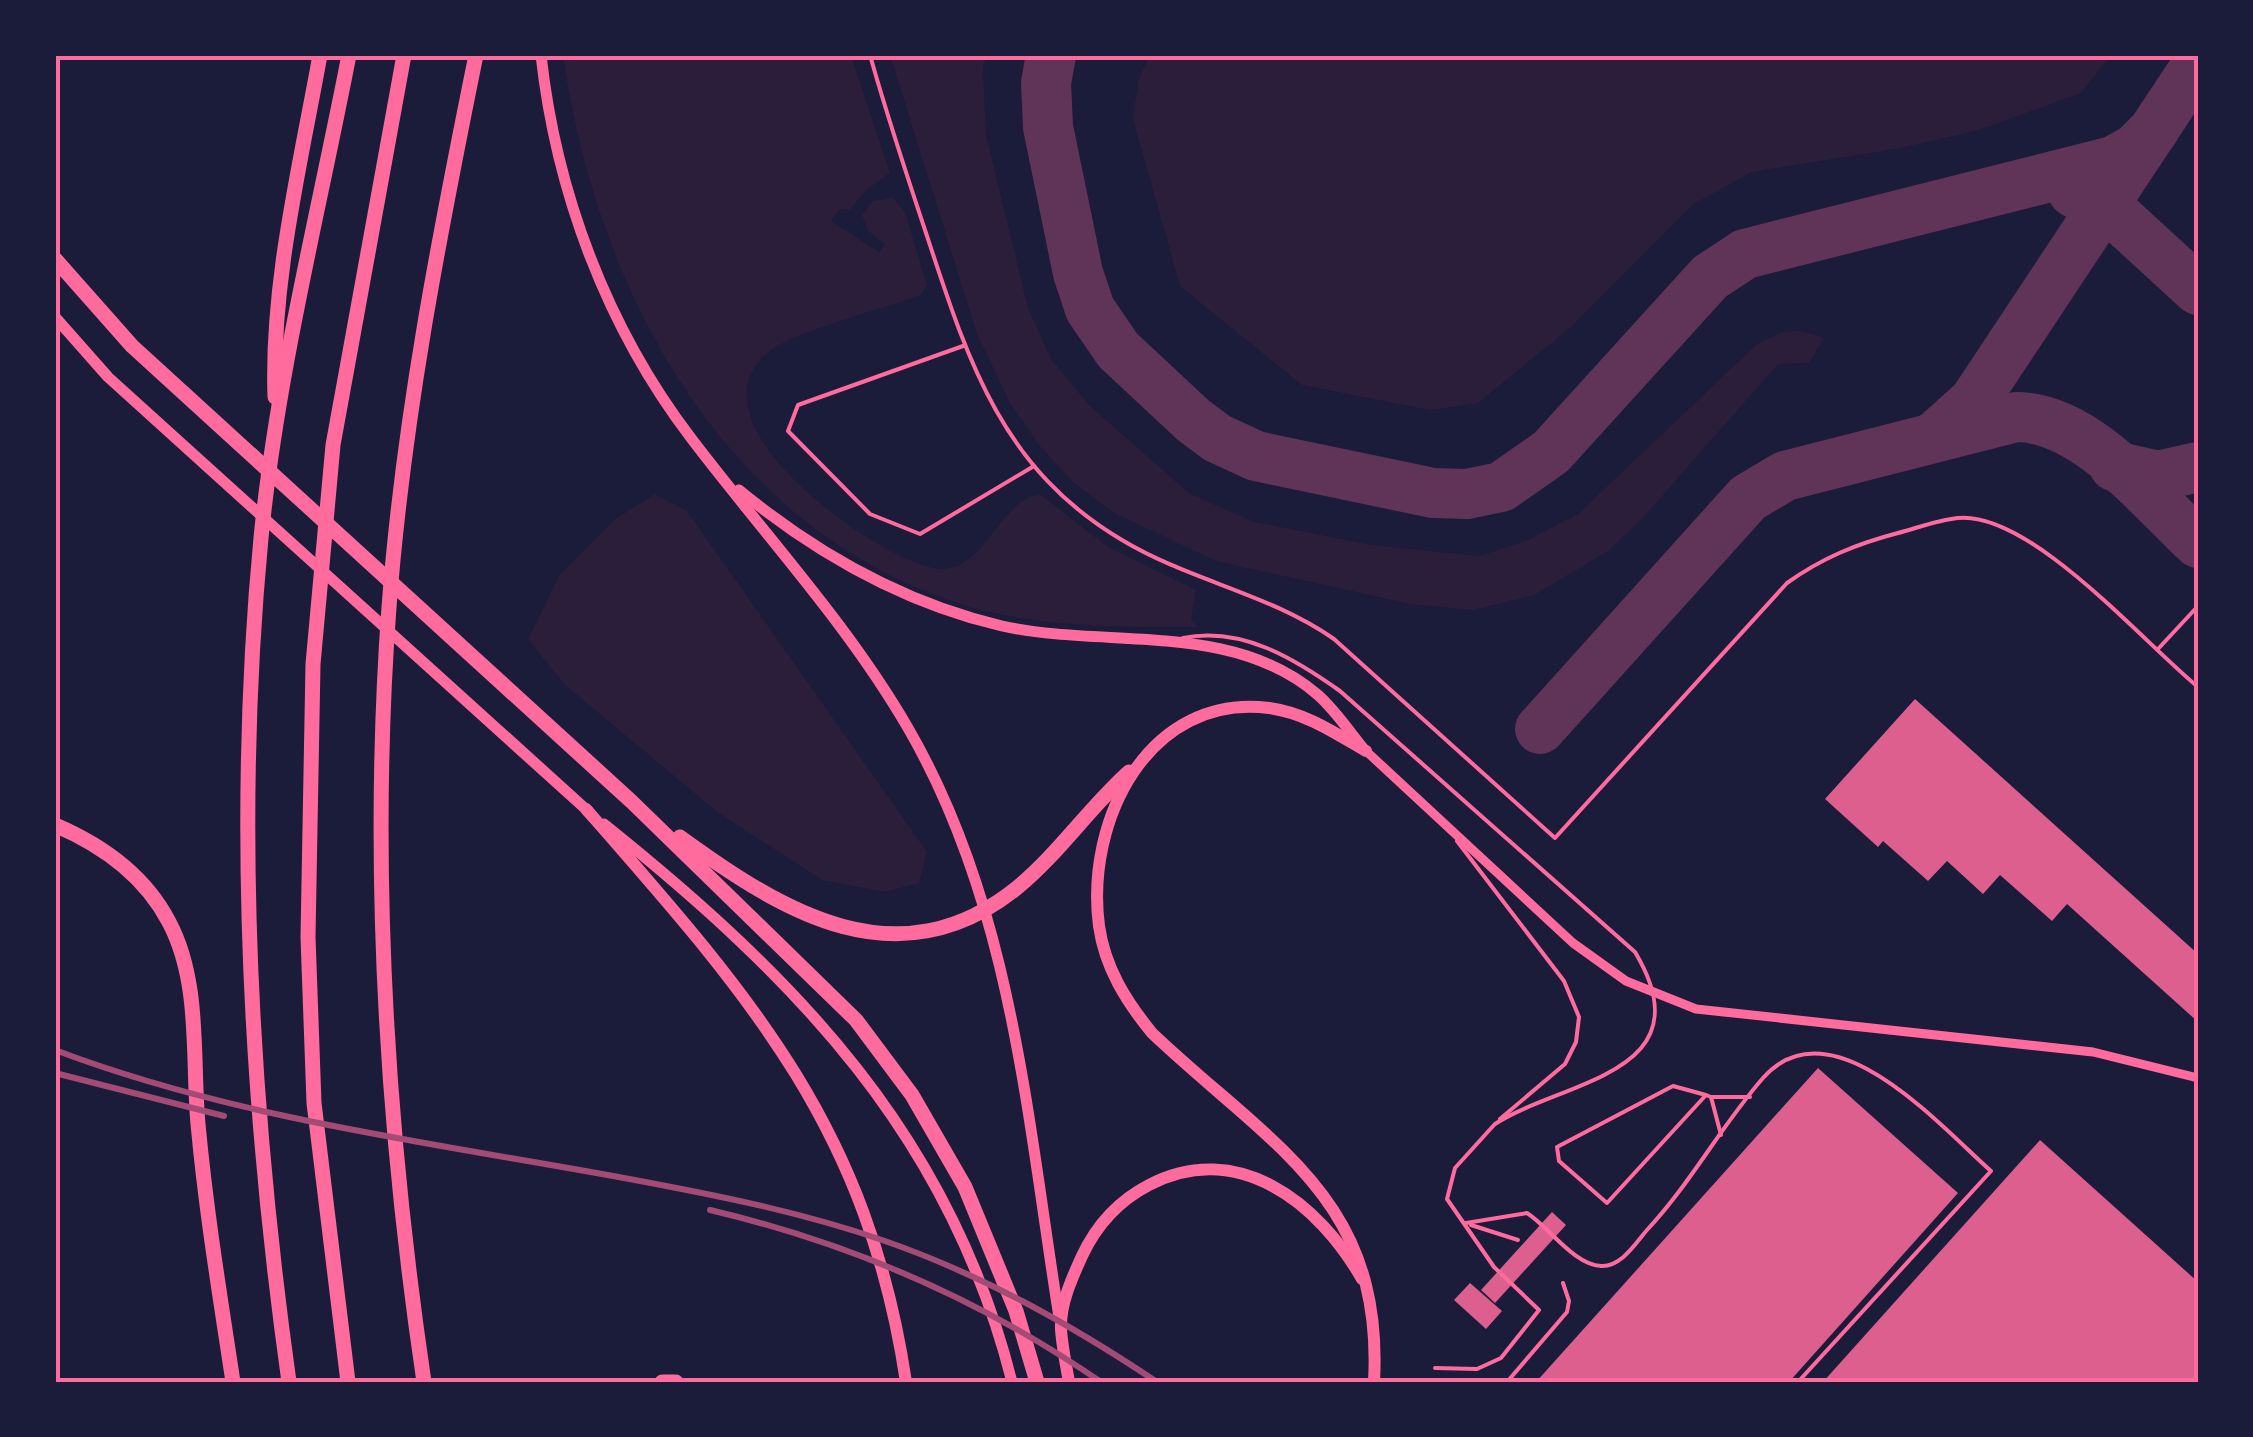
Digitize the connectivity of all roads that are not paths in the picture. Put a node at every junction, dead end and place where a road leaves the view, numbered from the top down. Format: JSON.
{"nodes":[{"id":1,"x":320,"y":55,"type":"edge"},
{"id":2,"x":350,"y":55,"type":"edge"},
{"id":3,"x":404,"y":55,"type":"edge"},
{"id":4,"x":476,"y":55,"type":"edge"},
{"id":5,"x":541,"y":55,"type":"edge"},
{"id":6,"x":870,"y":55,"type":"edge"},
{"id":7,"x":55,"y":259,"type":"edge"},
{"id":8,"x":55,"y":317,"type":"edge"},
{"id":9,"x":964,"y":346,"type":"junction"},
{"id":10,"x":276,"y":427,"type":"junction"},
{"id":11,"x":1034,"y":466,"type":"junction"},
{"id":12,"x":722,"y":477,"type":"junction"},
{"id":13,"x":2198,"y":606,"type":"edge"},
{"id":14,"x":1163,"y":642,"type":"junction"},
{"id":15,"x":2158,"y":649,"type":"junction"},
{"id":16,"x":2198,"y":687,"type":"edge"},
{"id":17,"x":1366,"y":751,"type":"junction"},
{"id":18,"x":1129,"y":772,"type":"junction"},
{"id":19,"x":632,"y":802,"type":"junction"},
{"id":20,"x":1426,"y":803,"type":"junction"},
{"id":21,"x":586,"y":810,"type":"junction"},
{"id":22,"x":55,"y":824,"type":"edge"},
{"id":23,"x":2198,"y":1078,"type":"edge"},
{"id":24,"x":1708,"y":1096,"type":"junction"},
{"id":25,"x":1750,"y":1097,"type":"junction"},
{"id":26,"x":1495,"y":1124,"type":"junction"},
{"id":27,"x":1721,"y":1137,"type":"junction"},
{"id":28,"x":1466,"y":1223,"type":"junction"},
{"id":29,"x":1518,"y":1240,"type":"dead end"},
{"id":30,"x":1563,"y":1284,"type":"dead end"},
{"id":31,"x":1368,"y":1290,"type":"junction"},
{"id":32,"x":1060,"y":1326,"type":"junction"},
{"id":33,"x":1436,"y":1368,"type":"dead end"},
{"id":34,"x":234,"y":1382,"type":"edge"},
{"id":35,"x":289,"y":1382,"type":"edge"},
{"id":36,"x":348,"y":1382,"type":"edge"},
{"id":37,"x":424,"y":1382,"type":"edge"},
{"id":38,"x":662,"y":1382,"type":"edge"},
{"id":39,"x":676,"y":1382,"type":"edge"},
{"id":40,"x":906,"y":1382,"type":"edge"},
{"id":41,"x":1012,"y":1382,"type":"edge"},
{"id":42,"x":1037,"y":1382,"type":"edge"},
{"id":43,"x":1068,"y":1382,"type":"edge"},
{"id":44,"x":1374,"y":1382,"type":"edge"},
{"id":45,"x":1506,"y":1382,"type":"edge"},
{"id":46,"x":1798,"y":1382,"type":"edge"}],
"edges":[{"from":1,"to":10,"type":"highway"},
{"from":2,"to":10,"type":"highway"},
{"from":3,"to":36,"type":"highway"},
{"from":4,"to":37,"type":"highway"},
{"from":5,"to":12,"type":"main road"},
{"from":6,"to":9,"type":"lane"},
{"from":7,"to":19,"type":"highway"},
{"from":8,"to":21,"type":"main road"},
{"from":9,"to":11,"type":"lane"},
{"from":9,"to":11,"type":"lane"},
{"from":10,"to":35,"type":"highway"},
{"from":11,"to":15,"type":"lane"},
{"from":12,"to":14,"type":"main road"},
{"from":12,"to":32,"type":"main road"},
{"from":13,"to":15,"type":"lane"},
{"from":14,"to":17,"type":"main road"},
{"from":14,"to":26,"type":"lane"},
{"from":15,"to":16,"type":"lane"},
{"from":17,"to":18,"type":"main road"},
{"from":17,"to":20,"type":"street"},
{"from":18,"to":19,"type":"highway"},
{"from":18,"to":31,"type":"main road"},
{"from":19,"to":42,"type":"highway"},
{"from":20,"to":23,"type":"street"},
{"from":20,"to":26,"type":"lane"},
{"from":21,"to":40,"type":"main road"},
{"from":21,"to":41,"type":"main road"},
{"from":22,"to":34,"type":"highway"},
{"from":24,"to":24,"type":"lane"},
{"from":24,"to":25,"type":"lane"},
{"from":24,"to":27,"type":"lane"},
{"from":25,"to":27,"type":"lane"},
{"from":25,"to":46,"type":"lane"},
{"from":26,"to":28,"type":"lane"},
{"from":27,"to":28,"type":"lane"},
{"from":28,"to":29,"type":"lane"},
{"from":28,"to":33,"type":"lane"},
{"from":30,"to":45,"type":"lane"},
{"from":31,"to":32,"type":"main road"},
{"from":31,"to":44,"type":"main road"},
{"from":32,"to":43,"type":"main road"},
{"from":38,"to":39,"type":"highway"}]}
